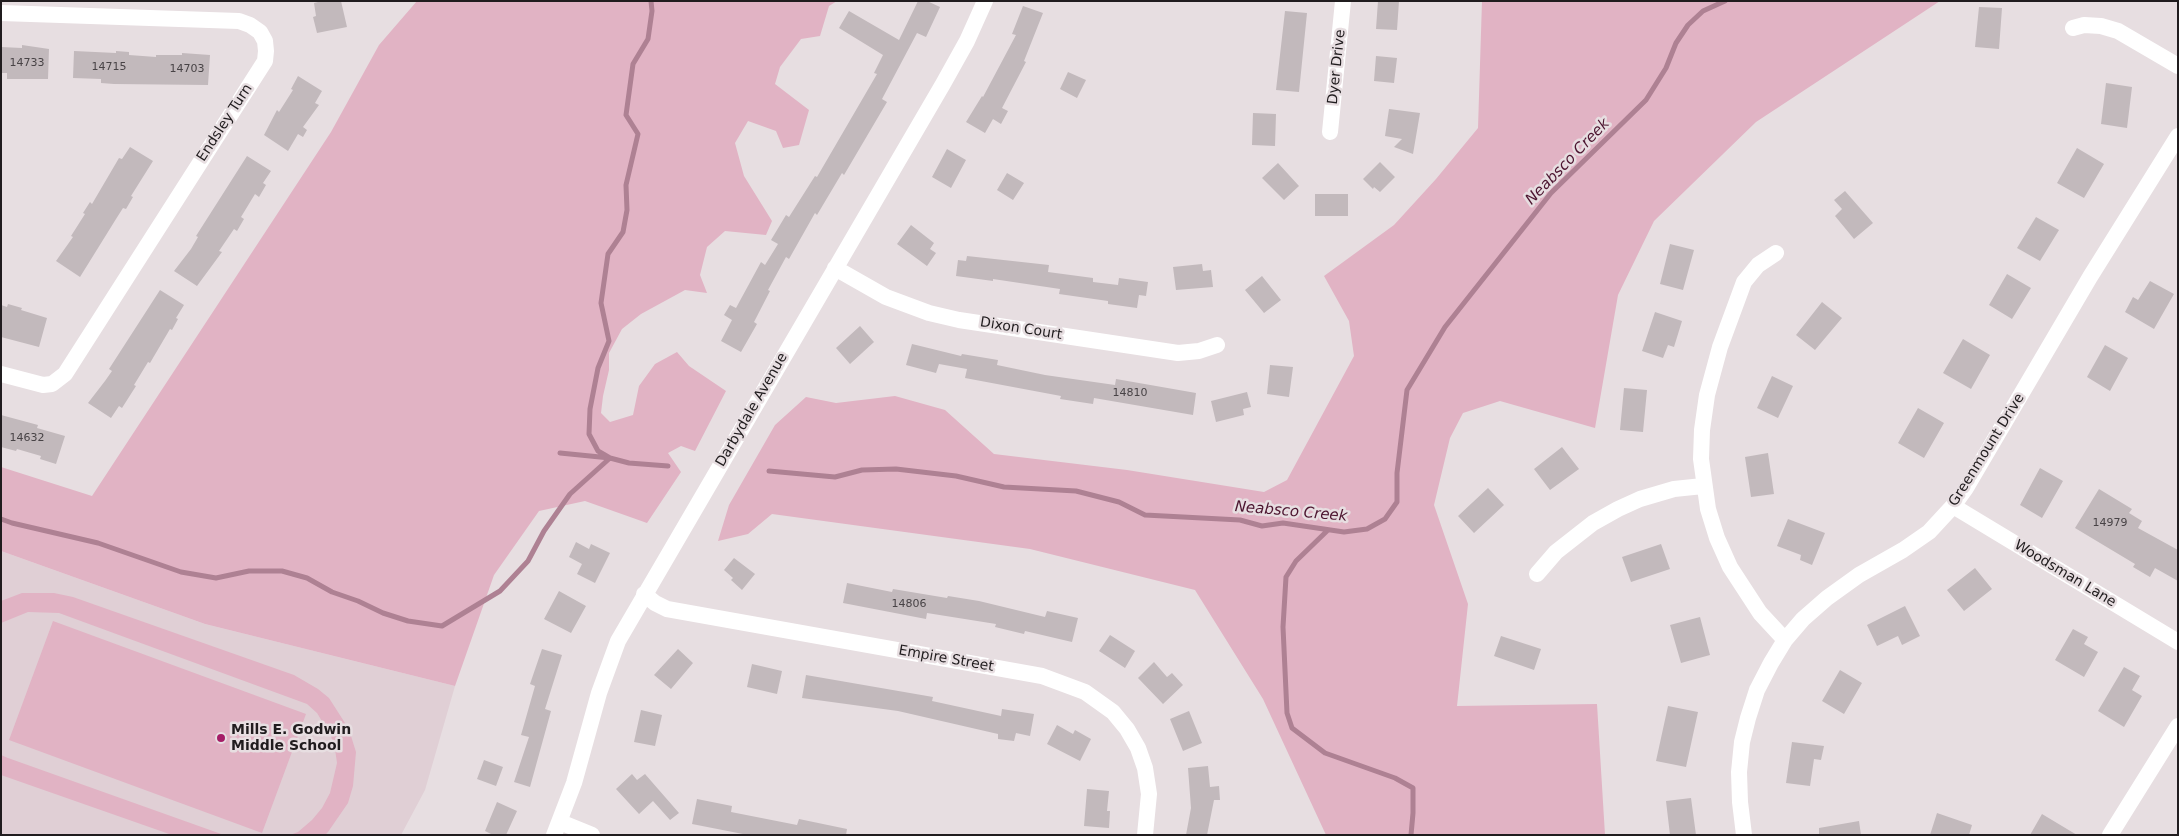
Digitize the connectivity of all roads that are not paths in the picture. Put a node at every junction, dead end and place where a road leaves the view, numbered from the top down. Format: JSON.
{"nodes":[{"id":1,"x":985,"y":1,"type":"edge"},
{"id":2,"x":1343,"y":1,"type":"edge"},
{"id":3,"x":1,"y":13,"type":"edge"},
{"id":4,"x":2073,"y":28,"type":"dead end"},
{"id":5,"x":2178,"y":66,"type":"edge"},
{"id":6,"x":1330,"y":132,"type":"dead end"},
{"id":7,"x":2178,"y":136,"type":"edge"},
{"id":8,"x":1776,"y":252,"type":"dead end"},
{"id":9,"x":835,"y":268,"type":"junction"},
{"id":10,"x":1217,"y":345,"type":"dead end"},
{"id":11,"x":1,"y":374,"type":"edge"},
{"id":12,"x":1703,"y":486,"type":"junction"},
{"id":13,"x":1953,"y":506,"type":"junction"},
{"id":14,"x":1537,"y":574,"type":"dead end"},
{"id":15,"x":644,"y":594,"type":"junction"},
{"id":16,"x":1785,"y":640,"type":"junction"},
{"id":17,"x":2178,"y":642,"type":"edge"},
{"id":18,"x":2178,"y":726,"type":"edge"},
{"id":19,"x":557,"y":828,"type":"edge"},
{"id":20,"x":592,"y":835,"type":"edge"},
{"id":21,"x":1145,"y":835,"type":"edge"},
{"id":22,"x":1744,"y":835,"type":"edge"},
{"id":23,"x":2110,"y":835,"type":"edge"}],
"edges":[{"from":1,"to":9,"type":"street","name":"Darbydale Avenue"},
{"from":2,"to":6,"type":"street","name":"Dyer Drive"},
{"from":3,"to":11,"type":"street","name":"Endsley Turn"},
{"from":4,"to":5,"type":"street"},
{"from":7,"to":13,"type":"street","name":"Greenmount Drive"},
{"from":8,"to":12,"type":"street"},
{"from":9,"to":10,"type":"street","name":"Dixon Court"},
{"from":9,"to":15,"type":"street","name":"Darbydale Avenue"},
{"from":12,"to":14,"type":"street"},
{"from":12,"to":16,"type":"street"},
{"from":13,"to":16,"type":"street","name":"Greenmount Drive"},
{"from":13,"to":17,"type":"street","name":"Woodsman Lane"},
{"from":15,"to":19,"type":"street","name":"Darbydale Avenue"},
{"from":15,"to":21,"type":"street","name":"Empire Street"},
{"from":16,"to":22,"type":"street","name":"Greenmount Drive"},
{"from":18,"to":23,"type":"street"},
{"from":19,"to":20,"type":"street"}]}
